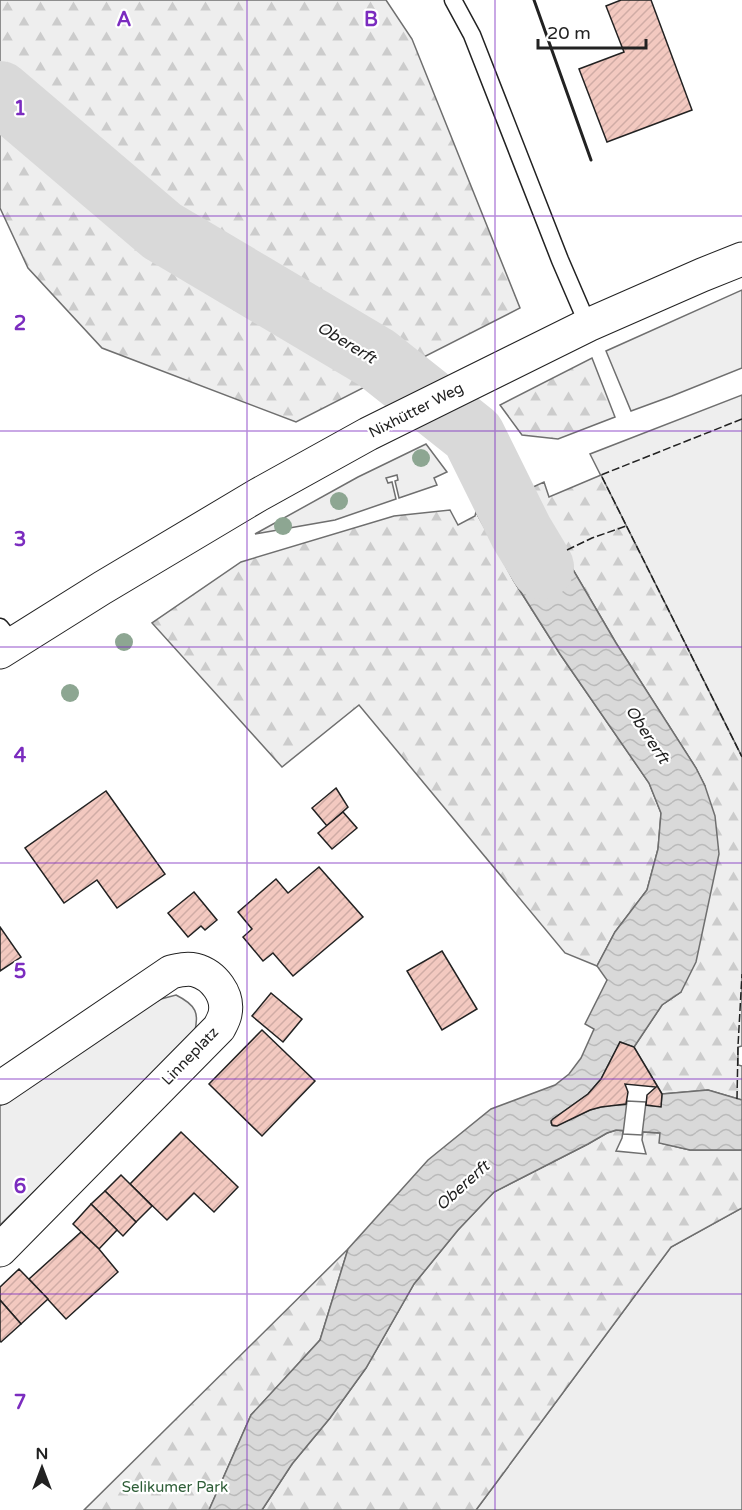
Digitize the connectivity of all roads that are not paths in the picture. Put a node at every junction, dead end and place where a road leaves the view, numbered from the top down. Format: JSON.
{"nodes":[{"id":1,"x":453,"y":0,"type":"edge"},
{"id":2,"x":742,"y":259,"type":"edge"},
{"id":3,"x":588,"y":325,"type":"junction"},
{"id":4,"x":4,"y":641,"type":"edge"},
{"id":5,"x":0,"y":1088,"type":"edge"},
{"id":6,"x":0,"y":1250,"type":"edge"}],
"edges":[{"from":1,"to":3,"type":"lane"},
{"from":2,"to":3,"type":"main road","name":"Nixhütter Weg"},
{"from":3,"to":4,"type":"main road","name":"Nixhütter Weg"},
{"from":5,"to":6,"type":"main road","name":"Linneplatz"}]}
